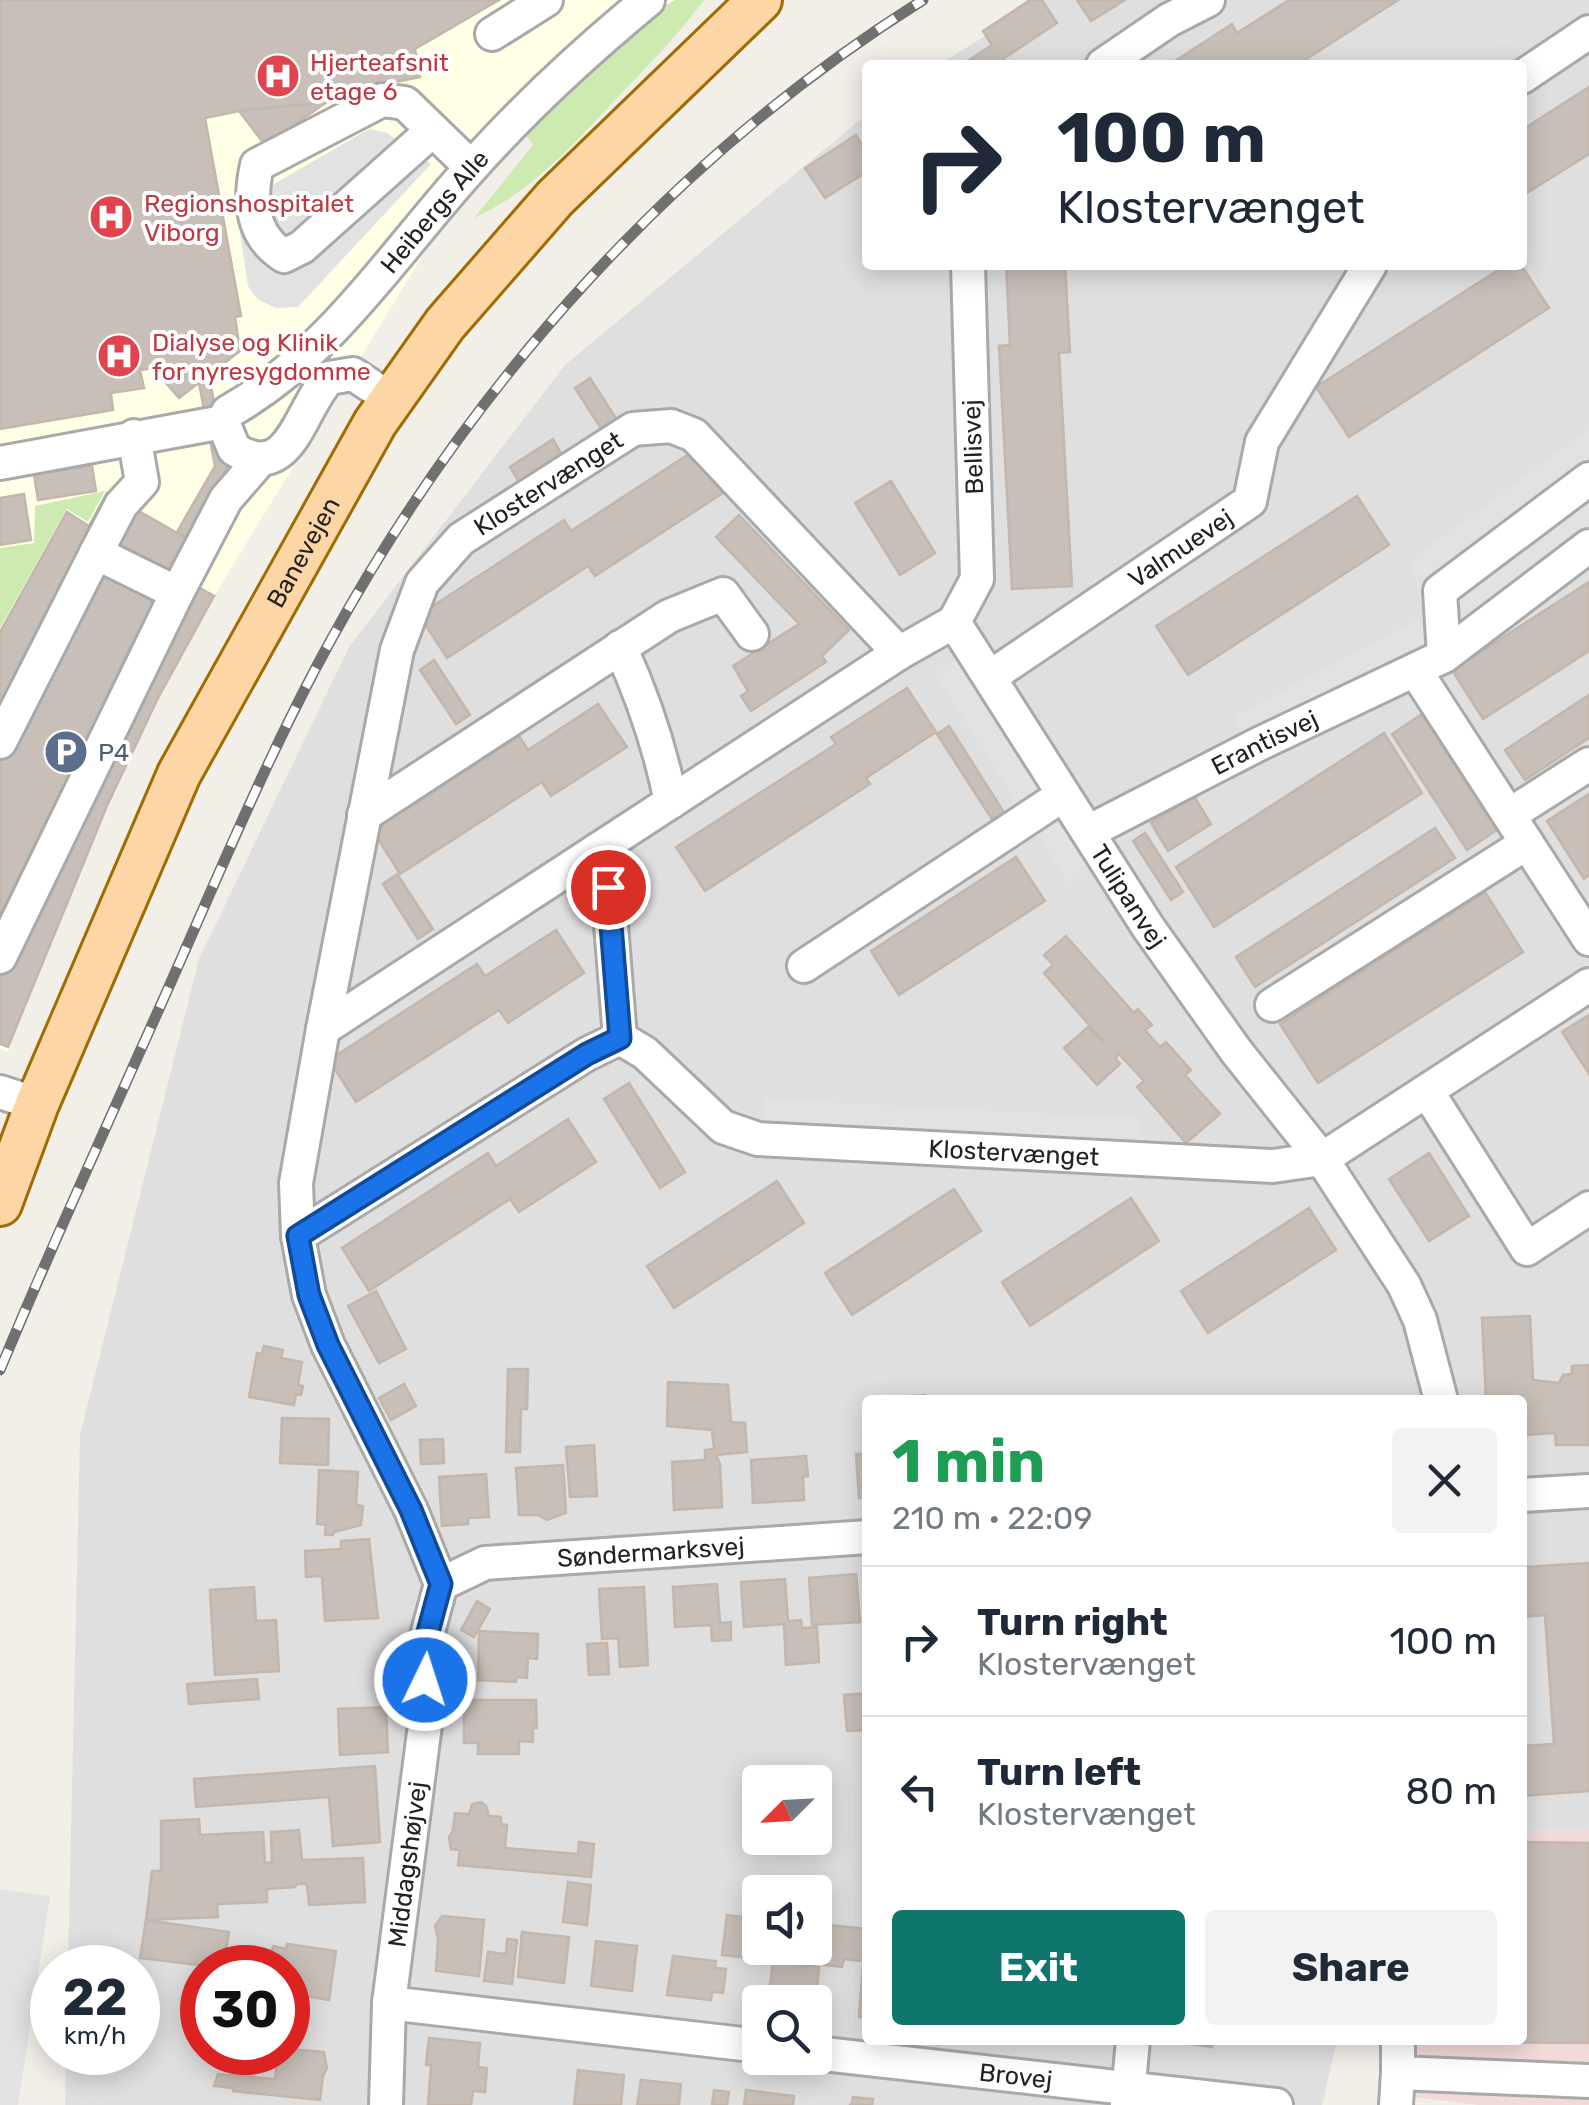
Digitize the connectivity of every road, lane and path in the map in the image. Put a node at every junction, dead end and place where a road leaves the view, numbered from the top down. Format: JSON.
{"nodes":[{"id":1,"x":546,"y":0,"type":"edge"},
{"id":2,"x":648,"y":0,"type":"edge"},
{"id":3,"x":760,"y":0,"type":"edge"},
{"id":4,"x":1208,"y":0,"type":"edge"},
{"id":5,"x":1589,"y":32,"type":"edge"},
{"id":6,"x":492,"y":34,"type":"dead end"},
{"id":7,"x":1110,"y":60,"type":"edge"},
{"id":8,"x":1527,"y":74,"type":"edge"},
{"id":9,"x":433,"y":130,"type":"junction"},
{"id":10,"x":471,"y":167,"type":"junction"},
{"id":11,"x":968,"y":270,"type":"edge"},
{"id":12,"x":1367,"y":270,"type":"edge"},
{"id":13,"x":391,"y":399,"type":"junction"},
{"id":14,"x":223,"y":422,"type":"junction"},
{"id":15,"x":134,"y":436,"type":"junction"},
{"id":16,"x":259,"y":461,"type":"junction"},
{"id":17,"x":0,"y":463,"type":"edge"},
{"id":18,"x":1589,"y":479,"type":"edge"},
{"id":19,"x":1589,"y":546,"type":"edge"},
{"id":20,"x":96,"y":553,"type":"junction"},
{"id":21,"x":177,"y":594,"type":"junction"},
{"id":22,"x":954,"y":622,"type":"junction"},
{"id":23,"x":752,"y":634,"type":"dead end"},
{"id":24,"x":620,"y":647,"type":"junction"},
{"id":25,"x":899,"y":653,"type":"junction"},
{"id":26,"x":1430,"y":663,"type":"junction"},
{"id":27,"x":990,"y":677,"type":"junction"},
{"id":28,"x":0,"y":742,"type":"edge"},
{"id":29,"x":1589,"y":764,"type":"edge"},
{"id":30,"x":1063,"y":794,"type":"junction"},
{"id":31,"x":670,"y":802,"type":"junction"},
{"id":32,"x":364,"y":815,"type":"junction"},
{"id":33,"x":1518,"y":829,"type":"junction"},
{"id":34,"x":1088,"y":832,"type":"junction"},
{"id":35,"x":597,"y":850,"type":"junction"},
{"id":36,"x":1589,"y":939,"type":"edge"},
{"id":37,"x":0,"y":957,"type":"edge"},
{"id":38,"x":804,"y":966,"type":"dead end"},
{"id":39,"x":1589,"y":985,"type":"edge"},
{"id":40,"x":1272,"y":1005,"type":"dead end"},
{"id":41,"x":324,"y":1030,"type":"junction"},
{"id":42,"x":620,"y":1038,"type":"junction"},
{"id":43,"x":1427,"y":1090,"type":"junction"},
{"id":44,"x":18,"y":1098,"type":"edge"},
{"id":45,"x":1322,"y":1159,"type":"junction"},
{"id":46,"x":0,"y":1204,"type":"edge"},
{"id":47,"x":1589,"y":1208,"type":"edge"},
{"id":48,"x":298,"y":1236,"type":"junction"},
{"id":49,"x":1440,"y":1395,"type":"edge"},
{"id":50,"x":1589,"y":1491,"type":"edge"},
{"id":51,"x":1527,"y":1495,"type":"edge"},
{"id":52,"x":862,"y":1537,"type":"edge"},
{"id":53,"x":441,"y":1584,"type":"junction"},
{"id":54,"x":389,"y":2004,"type":"junction"},
{"id":55,"x":742,"y":2044,"type":"edge"},
{"id":56,"x":1133,"y":2045,"type":"edge"},
{"id":57,"x":1398,"y":2045,"type":"edge"},
{"id":58,"x":832,"y":2054,"type":"edge"},
{"id":59,"x":1589,"y":2081,"type":"edge"},
{"id":60,"x":1397,"y":2089,"type":"edge"},
{"id":61,"x":1128,"y":2097,"type":"edge"},
{"id":62,"x":386,"y":2105,"type":"edge"},
{"id":63,"x":1276,"y":2105,"type":"edge"}],
"edges":[{"from":1,"to":6,"type":"street"},
{"from":2,"to":10,"type":"street","name":"Heibergs Alle"},
{"from":3,"to":13,"type":"main road","name":"Banevejen"},
{"from":4,"to":7,"type":"street"},
{"from":5,"to":8,"type":"street"},
{"from":9,"to":9,"type":"street"},
{"from":9,"to":10,"type":"street"},
{"from":10,"to":14,"type":"street","name":"Heibergs Alle"},
{"from":11,"to":22,"type":"street","name":"Bellisvej"},
{"from":12,"to":27,"type":"street","name":"Valmuevej"},
{"from":13,"to":16,"type":"street"},
{"from":13,"to":44,"type":"main road","name":"Banevejen"},
{"from":14,"to":15,"type":"street"},
{"from":14,"to":16,"type":"street"},
{"from":15,"to":17,"type":"street"},
{"from":15,"to":20,"type":"street"},
{"from":16,"to":21,"type":"street"},
{"from":18,"to":26,"type":"street"},
{"from":19,"to":26,"type":"street","name":"Erantisvej"},
{"from":20,"to":21,"type":"street"},
{"from":20,"to":28,"type":"street"},
{"from":21,"to":37,"type":"street"},
{"from":22,"to":25,"type":"street"},
{"from":22,"to":27,"type":"street","name":"Tulipanvej"},
{"from":23,"to":24,"type":"street"},
{"from":24,"to":31,"type":"street"},
{"from":24,"to":32,"type":"street"},
{"from":25,"to":31,"type":"street"},
{"from":25,"to":32,"type":"street","name":"Klostervænget"},
{"from":26,"to":33,"type":"street"},
{"from":26,"to":34,"type":"street","name":"Erantisvej"},
{"from":27,"to":30,"type":"street","name":"Tulipanvej"},
{"from":29,"to":33,"type":"street"},
{"from":30,"to":34,"type":"street","name":"Tulipanvej"},
{"from":30,"to":38,"type":"street"},
{"from":31,"to":35,"type":"street"},
{"from":32,"to":41,"type":"street","name":"Klostervænget"},
{"from":33,"to":36,"type":"street"},
{"from":33,"to":40,"type":"street"},
{"from":34,"to":45,"type":"street","name":"Tulipanvej"},
{"from":35,"to":41,"type":"street"},
{"from":35,"to":42,"type":"street"},
{"from":39,"to":43,"type":"street"},
{"from":41,"to":48,"type":"street","name":"Klostervænget"},
{"from":42,"to":45,"type":"street","name":"Klostervænget"},
{"from":42,"to":48,"type":"street"},
{"from":43,"to":45,"type":"street"},
{"from":43,"to":47,"type":"street"},
{"from":44,"to":46,"type":"main road","name":"Banevejen"},
{"from":45,"to":49,"type":"street","name":"Tulipanvej"},
{"from":48,"to":53,"type":"street"},
{"from":50,"to":51,"type":"street"},
{"from":52,"to":53,"type":"street","name":"Søndermarksvej"},
{"from":53,"to":54,"type":"street","name":"Middagshøjvej"},
{"from":54,"to":55,"type":"street"},
{"from":54,"to":62,"type":"street","name":"Middagshøjvej"},
{"from":56,"to":61,"type":"street"},
{"from":57,"to":60,"type":"street"},
{"from":58,"to":61,"type":"street","name":"Brovej"},
{"from":59,"to":60,"type":"street"},
{"from":61,"to":63,"type":"street","name":"Brovej"}]}
